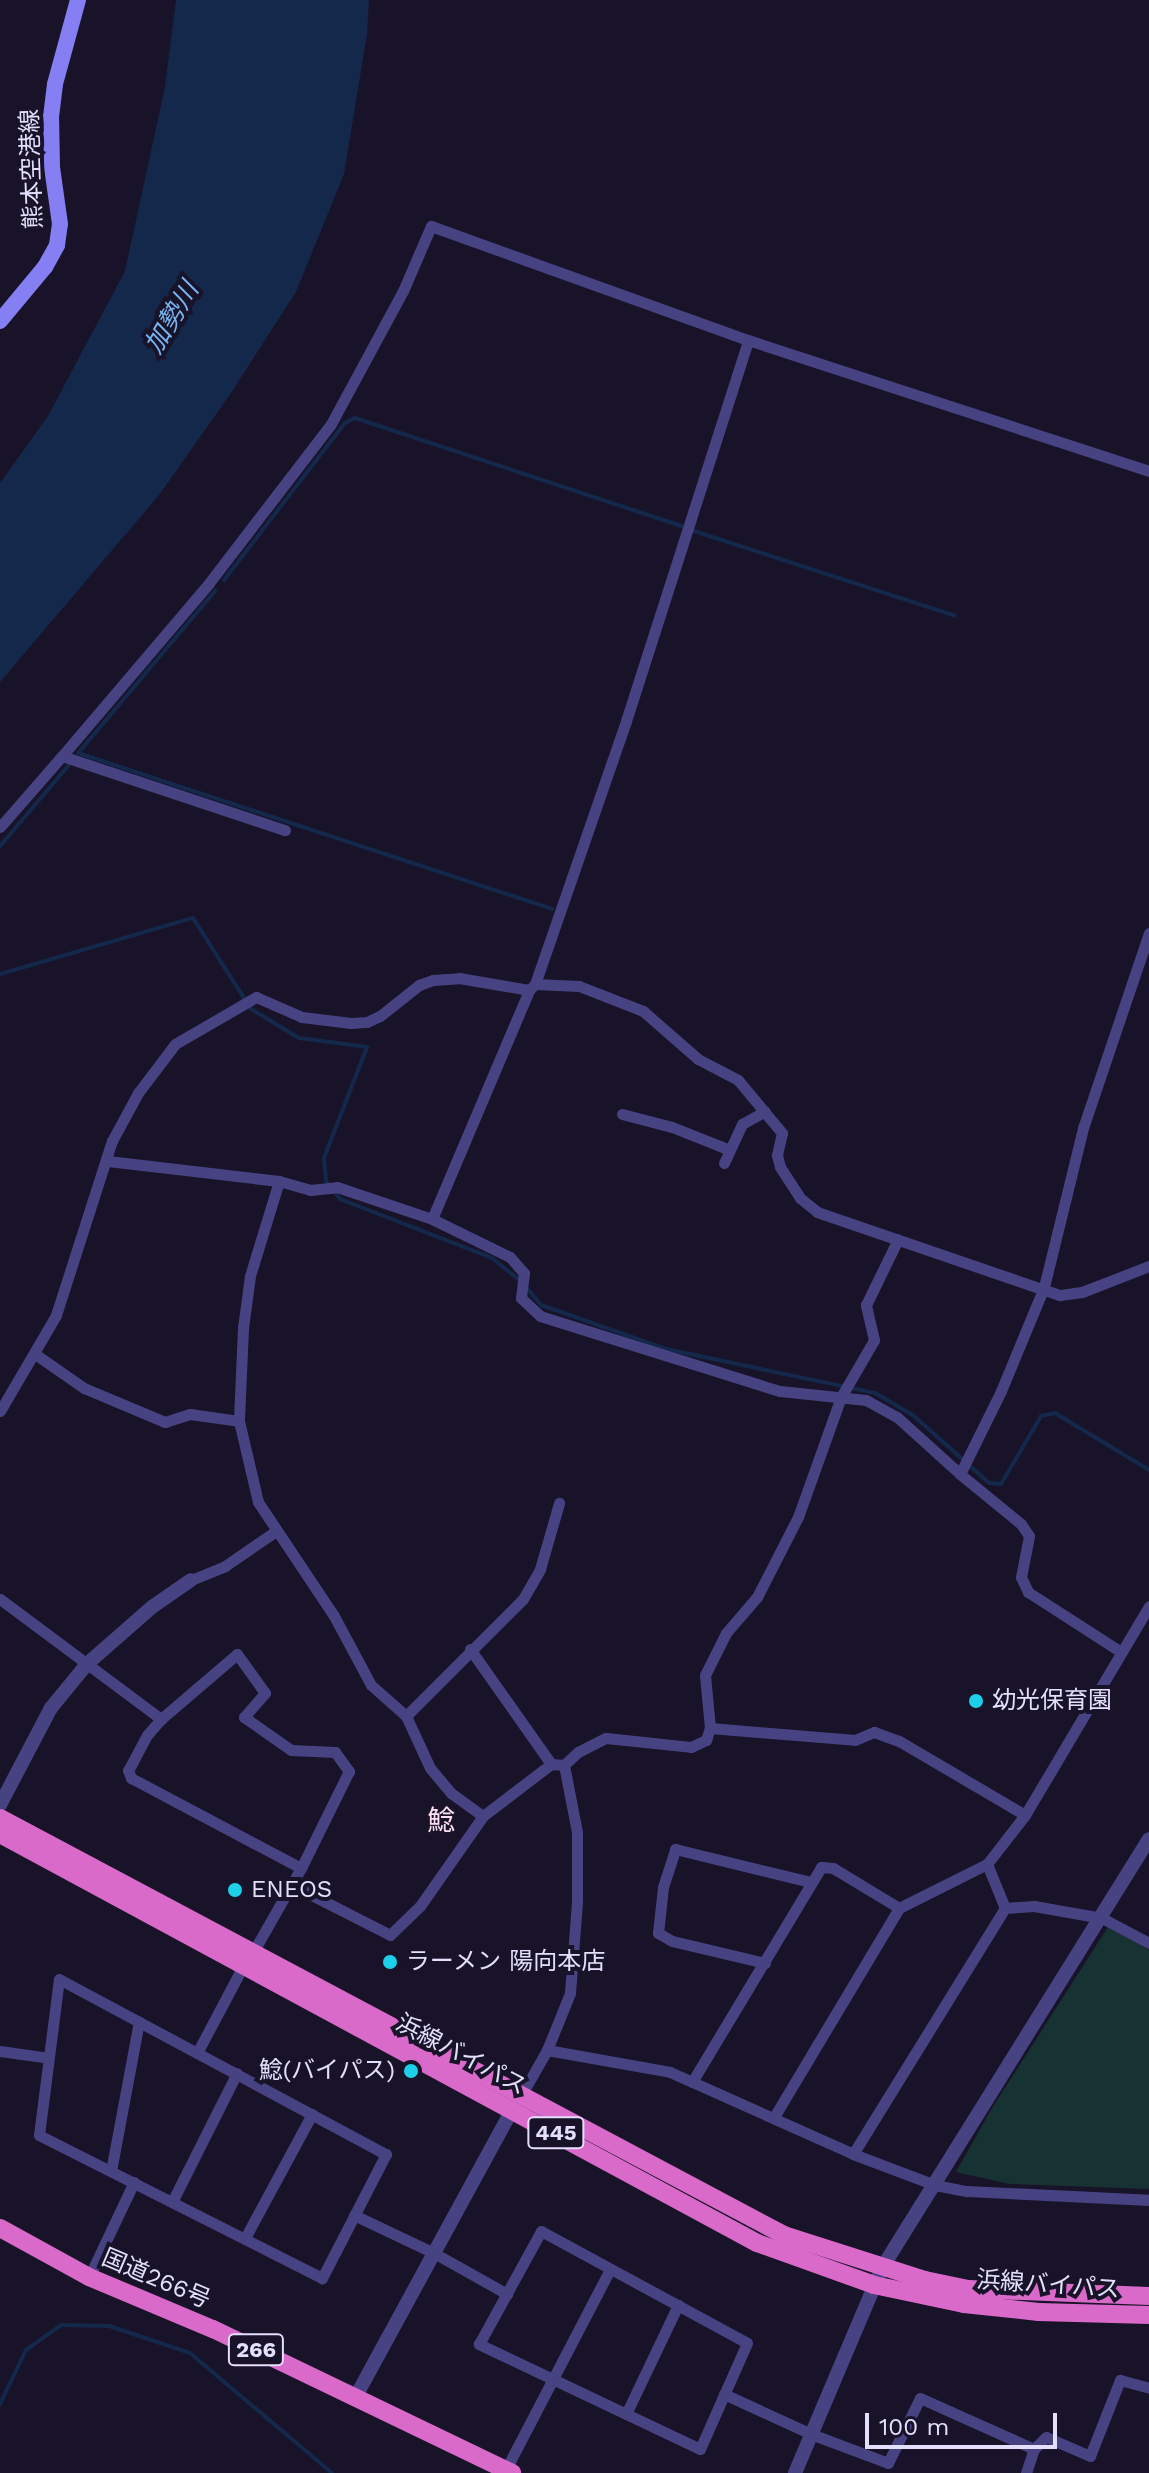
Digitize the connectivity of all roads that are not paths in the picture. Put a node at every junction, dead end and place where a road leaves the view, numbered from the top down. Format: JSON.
{"nodes":[{"id":1,"x":78,"y":0,"type":"edge"},
{"id":2,"x":0,"y":321,"type":"edge"},
{"id":3,"x":748,"y":340,"type":"junction"},
{"id":4,"x":1149,"y":471,"type":"edge"},
{"id":5,"x":62,"y":756,"type":"junction"},
{"id":6,"x":0,"y":827,"type":"edge"},
{"id":7,"x":285,"y":830,"type":"dead end"},
{"id":8,"x":1149,"y":933,"type":"edge"},
{"id":9,"x":532,"y":987,"type":"junction"},
{"id":10,"x":765,"y":1111,"type":"junction"},
{"id":11,"x":622,"y":1114,"type":"dead end"},
{"id":12,"x":730,"y":1150,"type":"junction"},
{"id":13,"x":108,"y":1161,"type":"junction"},
{"id":14,"x":724,"y":1163,"type":"dead end"},
{"id":15,"x":279,"y":1181,"type":"junction"},
{"id":16,"x":432,"y":1219,"type":"junction"},
{"id":17,"x":898,"y":1239,"type":"junction"},
{"id":18,"x":1149,"y":1266,"type":"edge"},
{"id":19,"x":1044,"y":1287,"type":"junction"},
{"id":20,"x":35,"y":1354,"type":"junction"},
{"id":21,"x":841,"y":1397,"type":"junction"},
{"id":22,"x":0,"y":1411,"type":"edge"},
{"id":23,"x":239,"y":1421,"type":"junction"},
{"id":24,"x":960,"y":1474,"type":"junction"},
{"id":25,"x":559,"y":1503,"type":"dead end"},
{"id":26,"x":276,"y":1531,"type":"junction"},
{"id":27,"x":191,"y":1580,"type":"joint"},
{"id":28,"x":0,"y":1599,"type":"edge"},
{"id":29,"x":1149,"y":1606,"type":"edge"},
{"id":30,"x":470,"y":1649,"type":"junction"},
{"id":31,"x":1121,"y":1652,"type":"junction"},
{"id":32,"x":87,"y":1664,"type":"junction"},
{"id":33,"x":406,"y":1716,"type":"junction"},
{"id":34,"x":161,"y":1719,"type":"junction"},
{"id":35,"x":710,"y":1728,"type":"junction"},
{"id":36,"x":551,"y":1764,"type":"junction"},
{"id":37,"x":564,"y":1765,"type":"junction"},
{"id":38,"x":0,"y":1805,"type":"edge"},
{"id":39,"x":1025,"y":1815,"type":"junction"},
{"id":40,"x":483,"y":1816,"type":"junction"},
{"id":41,"x":0,"y":1818,"type":"edge"},
{"id":42,"x":0,"y":1834,"type":"edge"},
{"id":43,"x":1149,"y":1839,"type":"edge"},
{"id":44,"x":987,"y":1864,"type":"junction"},
{"id":45,"x":301,"y":1868,"type":"junction"},
{"id":46,"x":810,"y":1882,"type":"junction"},
{"id":47,"x":292,"y":1885,"type":"junction"},
{"id":48,"x":899,"y":1908,"type":"junction"},
{"id":49,"x":1005,"y":1908,"type":"junction"},
{"id":50,"x":1102,"y":1918,"type":"junction"},
{"id":51,"x":1149,"y":1943,"type":"edge"},
{"id":52,"x":248,"y":1959,"type":"junction"},
{"id":53,"x":765,"y":1963,"type":"junction"},
{"id":54,"x":139,"y":2022,"type":"junction"},
{"id":55,"x":547,"y":2050,"type":"junction"},
{"id":56,"x":0,"y":2051,"type":"edge"},
{"id":57,"x":197,"y":2053,"type":"junction"},
{"id":58,"x":49,"y":2058,"type":"junction"},
{"id":59,"x":237,"y":2073,"type":"junction"},
{"id":60,"x":692,"y":2082,"type":"junction"},
{"id":61,"x":517,"y":2102,"type":"junction"},
{"id":62,"x":312,"y":2114,"type":"junction"},
{"id":63,"x":774,"y":2117,"type":"junction"},
{"id":64,"x":853,"y":2154,"type":"junction"},
{"id":65,"x":111,"y":2171,"type":"junction"},
{"id":66,"x":134,"y":2182,"type":"junction"},
{"id":67,"x":935,"y":2185,"type":"junction"},
{"id":68,"x":173,"y":2200,"type":"junction"},
{"id":69,"x":1149,"y":2200,"type":"edge"},
{"id":70,"x":354,"y":2215,"type":"junction"},
{"id":71,"x":0,"y":2228,"type":"edge"},
{"id":72,"x":245,"y":2238,"type":"junction"},
{"id":73,"x":434,"y":2253,"type":"junction"},
{"id":74,"x":610,"y":2269,"type":"junction"},
{"id":75,"x":878,"y":2276,"type":"junction"},
{"id":76,"x":89,"y":2277,"type":"junction"},
{"id":77,"x":507,"y":2294,"type":"junction"},
{"id":78,"x":1149,"y":2296,"type":"edge"},
{"id":79,"x":678,"y":2305,"type":"junction"},
{"id":80,"x":1149,"y":2315,"type":"edge"},
{"id":81,"x":552,"y":2380,"type":"junction"},
{"id":82,"x":1149,"y":2388,"type":"edge"},
{"id":83,"x":724,"y":2394,"type":"junction"},
{"id":84,"x":355,"y":2398,"type":"junction"},
{"id":85,"x":626,"y":2414,"type":"junction"},
{"id":86,"x":811,"y":2434,"type":"junction"},
{"id":87,"x":1034,"y":2449,"type":"junction"},
{"id":88,"x":508,"y":2472,"type":"edge"},
{"id":89,"x":795,"y":2473,"type":"edge"},
{"id":90,"x":1026,"y":2473,"type":"edge"}],
"edges":[{"from":1,"to":2,"type":"main road","name":"熊本空港線"},
{"from":3,"to":4,"type":"street"},
{"from":3,"to":5,"type":"street"},
{"from":3,"to":9,"type":"street"},
{"from":5,"to":6,"type":"street"},
{"from":5,"to":7,"type":"street"},
{"from":8,"to":19,"type":"street"},
{"from":9,"to":10,"type":"street"},
{"from":9,"to":13,"type":"street"},
{"from":9,"to":16,"type":"street"},
{"from":10,"to":12,"type":"street"},
{"from":10,"to":17,"type":"street"},
{"from":11,"to":12,"type":"street"},
{"from":12,"to":14,"type":"street"},
{"from":13,"to":15,"type":"street"},
{"from":13,"to":20,"type":"street"},
{"from":15,"to":16,"type":"street"},
{"from":15,"to":23,"type":"street"},
{"from":16,"to":21,"type":"street"},
{"from":17,"to":19,"type":"street"},
{"from":17,"to":21,"type":"street"},
{"from":18,"to":19,"type":"street"},
{"from":19,"to":24,"type":"street"},
{"from":20,"to":22,"type":"street"},
{"from":20,"to":23,"type":"street"},
{"from":21,"to":24,"type":"street"},
{"from":21,"to":35,"type":"street"},
{"from":23,"to":26,"type":"street"},
{"from":24,"to":31,"type":"street"},
{"from":25,"to":30,"type":"street"},
{"from":26,"to":27,"type":"street"},
{"from":26,"to":33,"type":"street"},
{"from":27,"to":32,"type":"street"},
{"from":28,"to":32,"type":"street"},
{"from":29,"to":31,"type":"street"},
{"from":30,"to":33,"type":"street"},
{"from":30,"to":36,"type":"street"},
{"from":31,"to":39,"type":"street"},
{"from":32,"to":34,"type":"street"},
{"from":32,"to":38,"type":"street"},
{"from":33,"to":40,"type":"street"},
{"from":34,"to":45,"type":"street"},
{"from":34,"to":45,"type":"street"},
{"from":35,"to":37,"type":"street"},
{"from":35,"to":39,"type":"street"},
{"from":36,"to":37,"type":"street"},
{"from":36,"to":40,"type":"street"},
{"from":37,"to":55,"type":"street"},
{"from":39,"to":44,"type":"street"},
{"from":40,"to":47,"type":"street"},
{"from":41,"to":52,"type":"highway","name":"浜線バイパス","number":"445"},
{"from":42,"to":52,"type":"highway","name":"浜線バイパス","number":"445"},
{"from":43,"to":50,"type":"street"},
{"from":44,"to":48,"type":"street"},
{"from":44,"to":49,"type":"street"},
{"from":45,"to":47,"type":"street"},
{"from":46,"to":48,"type":"street"},
{"from":46,"to":53,"type":"street"},
{"from":46,"to":53,"type":"street"},
{"from":47,"to":52,"type":"street"},
{"from":48,"to":63,"type":"street"},
{"from":49,"to":50,"type":"street"},
{"from":49,"to":64,"type":"street"},
{"from":50,"to":51,"type":"street"},
{"from":50,"to":67,"type":"street"},
{"from":52,"to":57,"type":"street"},
{"from":52,"to":61,"type":"highway","name":"浜線バイパス","number":"445"},
{"from":53,"to":60,"type":"street"},
{"from":54,"to":57,"type":"street"},
{"from":54,"to":58,"type":"street"},
{"from":54,"to":65,"type":"street"},
{"from":55,"to":60,"type":"street"},
{"from":55,"to":61,"type":"street"},
{"from":56,"to":58,"type":"street"},
{"from":57,"to":59,"type":"street"},
{"from":58,"to":65,"type":"street"},
{"from":59,"to":62,"type":"street"},
{"from":59,"to":68,"type":"street"},
{"from":60,"to":63,"type":"street"},
{"from":61,"to":73,"type":"street"},
{"from":61,"to":75,"type":"highway","name":"浜線バイパス","number":"445"},
{"from":62,"to":70,"type":"street"},
{"from":62,"to":72,"type":"street"},
{"from":63,"to":64,"type":"street"},
{"from":64,"to":67,"type":"street"},
{"from":65,"to":66,"type":"street"},
{"from":66,"to":68,"type":"street"},
{"from":66,"to":76,"type":"street"},
{"from":67,"to":69,"type":"street"},
{"from":67,"to":75,"type":"street"},
{"from":68,"to":72,"type":"street"},
{"from":70,"to":72,"type":"street"},
{"from":70,"to":73,"type":"street"},
{"from":71,"to":76,"type":"highway","name":"国道266号","number":"266"},
{"from":73,"to":77,"type":"street"},
{"from":73,"to":84,"type":"street"},
{"from":74,"to":77,"type":"street"},
{"from":74,"to":79,"type":"street"},
{"from":74,"to":81,"type":"street"},
{"from":75,"to":78,"type":"highway","name":"浜線バイパス","number":"445"},
{"from":75,"to":80,"type":"highway","name":"浜線バイパス","number":"445"},
{"from":75,"to":86,"type":"street"},
{"from":76,"to":84,"type":"highway","name":"国道266号","number":"266"},
{"from":77,"to":81,"type":"street"},
{"from":79,"to":83,"type":"street"},
{"from":79,"to":85,"type":"street"},
{"from":81,"to":85,"type":"street"},
{"from":81,"to":88,"type":"street"},
{"from":82,"to":87,"type":"street"},
{"from":83,"to":85,"type":"street"},
{"from":83,"to":86,"type":"street"},
{"from":84,"to":88,"type":"highway","name":"国道266号","number":"266"},
{"from":86,"to":87,"type":"street"},
{"from":86,"to":89,"type":"street"},
{"from":87,"to":90,"type":"street"}]}
